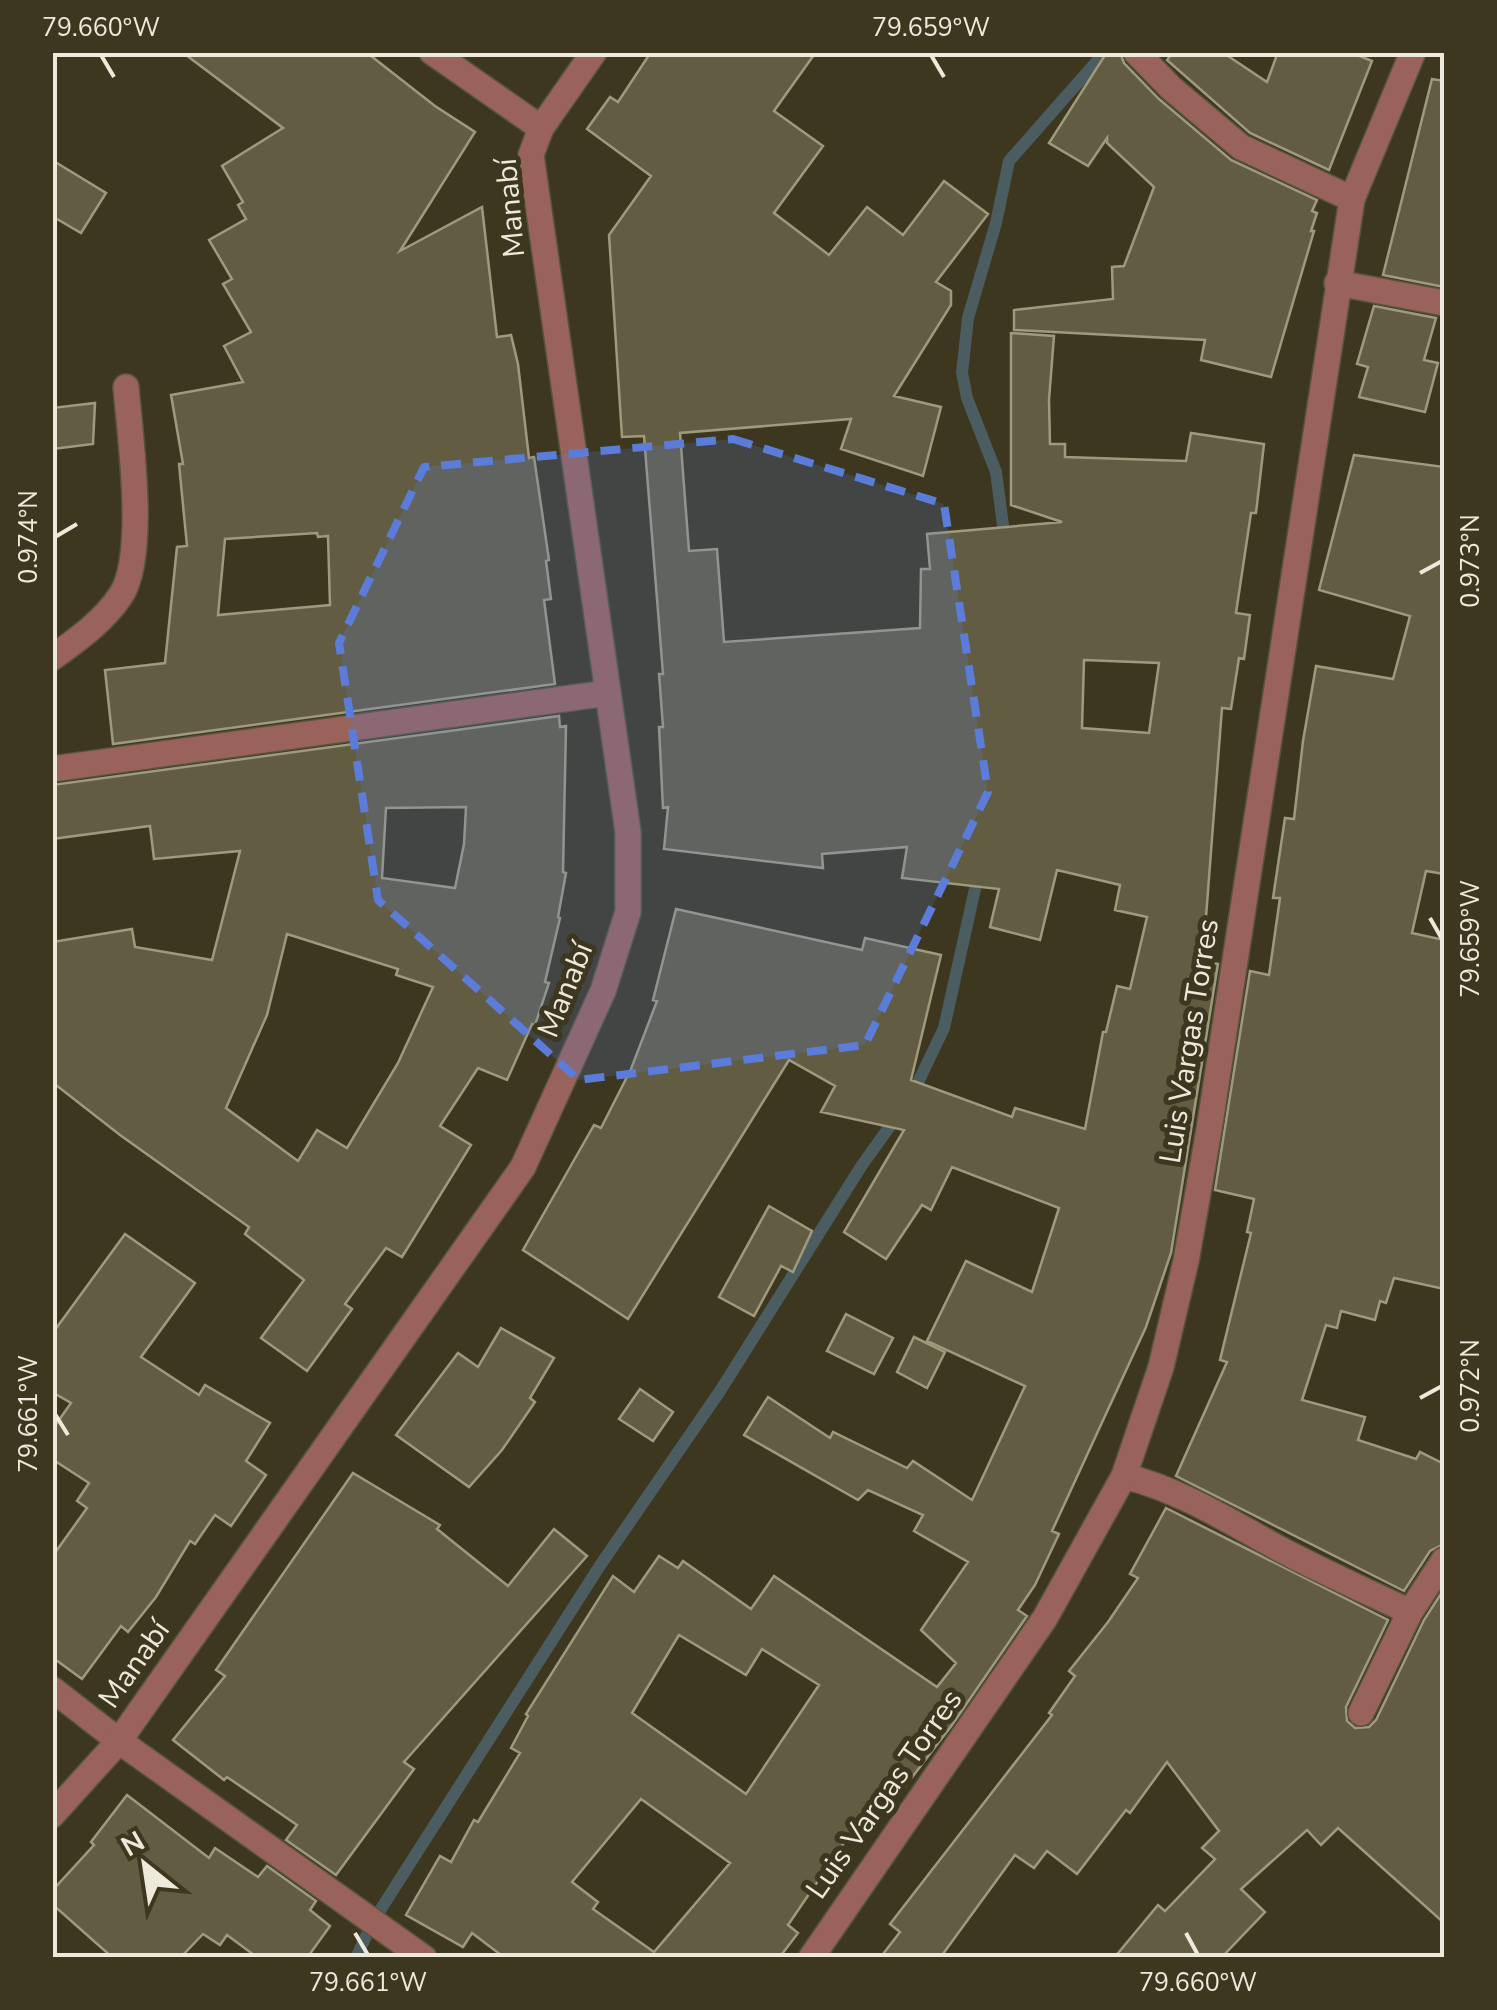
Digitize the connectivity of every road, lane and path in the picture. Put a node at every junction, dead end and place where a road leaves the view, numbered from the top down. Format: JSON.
{"nodes":[{"id":1,"x":432,"y":52,"type":"edge"},
{"id":2,"x":594,"y":52,"type":"edge"},
{"id":3,"x":1136,"y":52,"type":"edge"},
{"id":4,"x":1413,"y":52,"type":"edge"},
{"id":5,"x":541,"y":128,"type":"junction"},
{"id":6,"x":1352,"y":199,"type":"junction"},
{"id":7,"x":1337,"y":283,"type":"junction"},
{"id":8,"x":1444,"y":304,"type":"edge"},
{"id":9,"x":126,"y":387,"type":"dead end"},
{"id":10,"x":52,"y":658,"type":"edge"},
{"id":11,"x":608,"y":693,"type":"junction"},
{"id":12,"x":52,"y":769,"type":"edge"},
{"id":13,"x":1124,"y":1476,"type":"junction"},
{"id":14,"x":1444,"y":1560,"type":"edge"},
{"id":15,"x":1410,"y":1612,"type":"junction"},
{"id":16,"x":52,"y":1689,"type":"edge"},
{"id":17,"x":1361,"y":1713,"type":"dead end"},
{"id":18,"x":119,"y":1742,"type":"junction"},
{"id":19,"x":52,"y":1815,"type":"edge"},
{"id":20,"x":424,"y":1958,"type":"edge"},
{"id":21,"x":811,"y":1958,"type":"edge"}],
"edges":[{"from":1,"to":5,"type":"street"},
{"from":2,"to":5,"type":"street","name":"Manabí"},
{"from":3,"to":6,"type":"street"},
{"from":4,"to":6,"type":"street","name":"Luis Vargas Torres"},
{"from":5,"to":11,"type":"street","name":"Manabí"},
{"from":6,"to":7,"type":"street","name":"Luis Vargas Torres"},
{"from":7,"to":8,"type":"street"},
{"from":7,"to":13,"type":"street","name":"Luis Vargas Torres"},
{"from":9,"to":10,"type":"street"},
{"from":11,"to":12,"type":"street"},
{"from":11,"to":18,"type":"street","name":"Manabí"},
{"from":13,"to":15,"type":"street"},
{"from":13,"to":21,"type":"street","name":"Luis Vargas Torres"},
{"from":14,"to":15,"type":"street"},
{"from":15,"to":17,"type":"street"},
{"from":16,"to":18,"type":"street"},
{"from":18,"to":19,"type":"street","name":"Manabí"},
{"from":18,"to":20,"type":"street"}]}
